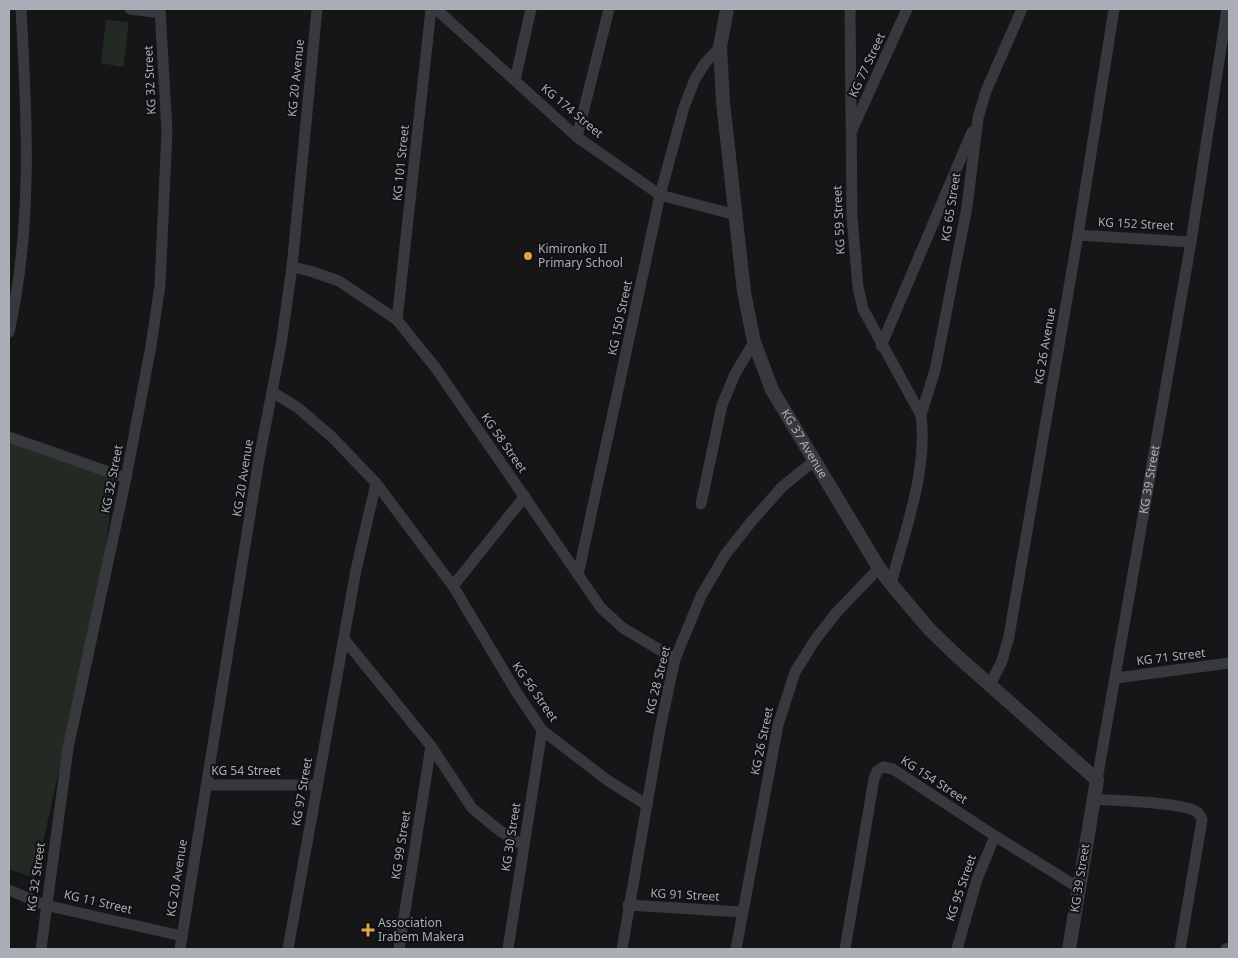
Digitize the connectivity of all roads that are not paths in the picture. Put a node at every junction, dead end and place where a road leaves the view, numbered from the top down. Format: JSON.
{"nodes":[{"id":1,"x":21,"y":9,"type":"edge"},
{"id":2,"x":130,"y":9,"type":"edge"},
{"id":3,"x":316,"y":9,"type":"edge"},
{"id":4,"x":431,"y":9,"type":"edge"},
{"id":5,"x":436,"y":9,"type":"edge"},
{"id":6,"x":531,"y":9,"type":"edge"},
{"id":7,"x":609,"y":9,"type":"edge"},
{"id":8,"x":726,"y":9,"type":"edge"},
{"id":9,"x":850,"y":9,"type":"edge"},
{"id":10,"x":907,"y":9,"type":"edge"},
{"id":11,"x":1022,"y":9,"type":"edge"},
{"id":12,"x":1114,"y":9,"type":"edge"},
{"id":13,"x":1227,"y":9,"type":"edge"},
{"id":14,"x":160,"y":11,"type":"edge"},
{"id":15,"x":1226,"y":44,"type":"edge"},
{"id":16,"x":720,"y":47,"type":"junction"},
{"id":17,"x":515,"y":80,"type":"junction"},
{"id":18,"x":978,"y":118,"type":"junction"},
{"id":19,"x":851,"y":133,"type":"junction"},
{"id":20,"x":578,"y":137,"type":"junction"},
{"id":21,"x":660,"y":195,"type":"junction"},
{"id":22,"x":736,"y":215,"type":"junction"},
{"id":23,"x":1078,"y":235,"type":"junction"},
{"id":24,"x":1191,"y":242,"type":"junction"},
{"id":25,"x":292,"y":267,"type":"junction"},
{"id":26,"x":397,"y":320,"type":"junction"},
{"id":27,"x":9,"y":332,"type":"edge"},
{"id":28,"x":754,"y":342,"type":"junction"},
{"id":29,"x":881,"y":346,"type":"junction"},
{"id":30,"x":272,"y":392,"type":"junction"},
{"id":31,"x":921,"y":415,"type":"junction"},
{"id":32,"x":9,"y":437,"type":"edge"},
{"id":33,"x":814,"y":461,"type":"junction"},
{"id":34,"x":126,"y":478,"type":"junction"},
{"id":35,"x":376,"y":483,"type":"junction"},
{"id":36,"x":525,"y":496,"type":"junction"},
{"id":37,"x":701,"y":504,"type":"dead end"},
{"id":38,"x":879,"y":568,"type":"junction"},
{"id":39,"x":578,"y":575,"type":"junction"},
{"id":40,"x":891,"y":584,"type":"junction"},
{"id":41,"x":453,"y":586,"type":"junction"},
{"id":42,"x":344,"y":639,"type":"junction"},
{"id":43,"x":675,"y":659,"type":"junction"},
{"id":44,"x":1229,"y":663,"type":"edge"},
{"id":45,"x":1116,"y":678,"type":"junction"},
{"id":46,"x":990,"y":685,"type":"junction"},
{"id":47,"x":542,"y":730,"type":"junction"},
{"id":48,"x":431,"y":746,"type":"junction"},
{"id":49,"x":1097,"y":780,"type":"junction"},
{"id":50,"x":206,"y":785,"type":"junction"},
{"id":51,"x":317,"y":785,"type":"junction"},
{"id":52,"x":1093,"y":799,"type":"junction"},
{"id":53,"x":647,"y":805,"type":"junction"},
{"id":54,"x":994,"y":836,"type":"junction"},
{"id":55,"x":524,"y":845,"type":"junction"},
{"id":56,"x":1079,"y":888,"type":"junction"},
{"id":57,"x":9,"y":890,"type":"edge"},
{"id":58,"x":46,"y":905,"type":"junction"},
{"id":59,"x":628,"y":905,"type":"junction"},
{"id":60,"x":741,"y":912,"type":"junction"},
{"id":61,"x":182,"y":936,"type":"junction"},
{"id":62,"x":40,"y":949,"type":"edge"},
{"id":63,"x":180,"y":949,"type":"edge"},
{"id":64,"x":288,"y":949,"type":"edge"},
{"id":65,"x":399,"y":949,"type":"edge"},
{"id":66,"x":508,"y":949,"type":"edge"},
{"id":67,"x":622,"y":949,"type":"edge"},
{"id":68,"x":736,"y":949,"type":"edge"},
{"id":69,"x":845,"y":949,"type":"edge"},
{"id":70,"x":957,"y":949,"type":"edge"},
{"id":71,"x":1068,"y":949,"type":"edge"},
{"id":72,"x":1180,"y":949,"type":"edge"}],
"edges":[{"from":1,"to":27,"type":"street"},
{"from":2,"to":14,"type":"street"},
{"from":3,"to":25,"type":"street","name":"KG 20 Avenue"},
{"from":4,"to":26,"type":"street","name":"KG 101 Street"},
{"from":5,"to":17,"type":"street","name":"KG 174 Street"},
{"from":6,"to":17,"type":"street"},
{"from":7,"to":20,"type":"street"},
{"from":8,"to":16,"type":"street","name":"KG 37 Avenue"},
{"from":9,"to":19,"type":"street","name":"KG 59 Street"},
{"from":10,"to":19,"type":"street","name":"KG 77 Street"},
{"from":11,"to":18,"type":"street","name":"KG 65 Street"},
{"from":12,"to":23,"type":"street","name":"KG 26 Avenue"},
{"from":13,"to":15,"type":"street","name":"KG 39 Street"},
{"from":14,"to":34,"type":"street","name":"KG 32 Street"},
{"from":15,"to":24,"type":"street","name":"KG 39 Street"},
{"from":16,"to":21,"type":"street","name":"KG 150 Street"},
{"from":16,"to":22,"type":"street","name":"KG 37 Avenue"},
{"from":17,"to":20,"type":"street","name":"KG 174 Street"},
{"from":18,"to":29,"type":"street"},
{"from":18,"to":31,"type":"street","name":"KG 65 Street"},
{"from":19,"to":29,"type":"street","name":"KG 59 Street"},
{"from":20,"to":21,"type":"street","name":"KG 174 Street"},
{"from":21,"to":22,"type":"street","name":"KG 174 Street"},
{"from":21,"to":39,"type":"street","name":"KG 150 Street"},
{"from":22,"to":28,"type":"street","name":"KG 37 Avenue"},
{"from":23,"to":24,"type":"street","name":"KG 152 Street"},
{"from":23,"to":46,"type":"street","name":"KG 26 Avenue"},
{"from":24,"to":45,"type":"street","name":"KG 39 Street"},
{"from":25,"to":26,"type":"street","name":"KG 58 Street"},
{"from":25,"to":30,"type":"street","name":"KG 20 Avenue"},
{"from":26,"to":36,"type":"street","name":"KG 58 Street"},
{"from":28,"to":33,"type":"street","name":"KG 37 Avenue"},
{"from":28,"to":37,"type":"street"},
{"from":29,"to":31,"type":"street","name":"KG 59 Street"},
{"from":30,"to":35,"type":"street","name":"KG 56 Street"},
{"from":30,"to":50,"type":"street","name":"KG 20 Avenue"},
{"from":31,"to":40,"type":"street"},
{"from":32,"to":34,"type":"street"},
{"from":33,"to":38,"type":"street","name":"KG 37 Avenue"},
{"from":33,"to":43,"type":"street","name":"KG 28 Street"},
{"from":34,"to":58,"type":"street","name":"KG 32 Street"},
{"from":35,"to":41,"type":"street","name":"KG 56 Street"},
{"from":35,"to":42,"type":"street","name":"KG 97 Street"},
{"from":36,"to":39,"type":"street","name":"KG 58 Street"},
{"from":36,"to":41,"type":"street"},
{"from":38,"to":40,"type":"street","name":"KG 37 Avenue"},
{"from":38,"to":60,"type":"street","name":"KG 26 Street"},
{"from":39,"to":43,"type":"street","name":"KG 58 Street"},
{"from":40,"to":46,"type":"street","name":"KG 37 Avenue"},
{"from":41,"to":47,"type":"street","name":"KG 56 Street"},
{"from":42,"to":48,"type":"street"},
{"from":42,"to":51,"type":"street","name":"KG 97 Street"},
{"from":43,"to":53,"type":"street","name":"KG 28 Street"},
{"from":44,"to":45,"type":"street","name":"KG 71 Street"},
{"from":45,"to":49,"type":"street","name":"KG 39 Street"},
{"from":46,"to":49,"type":"street","name":"KG 37 Avenue"},
{"from":47,"to":53,"type":"street","name":"KG 56 Street"},
{"from":47,"to":55,"type":"street","name":"KG 30 Street"},
{"from":48,"to":55,"type":"street"},
{"from":48,"to":65,"type":"street","name":"KG 99 Street"},
{"from":49,"to":52,"type":"street","name":"KG 39 Street"},
{"from":50,"to":51,"type":"street","name":"KG 54 Street"},
{"from":50,"to":61,"type":"street","name":"KG 20 Avenue"},
{"from":51,"to":64,"type":"street","name":"KG 97 Street"},
{"from":52,"to":56,"type":"street","name":"KG 39 Street"},
{"from":52,"to":72,"type":"street"},
{"from":53,"to":59,"type":"street","name":"KG 28 Street"},
{"from":54,"to":56,"type":"street","name":"KG 154 Street"},
{"from":54,"to":69,"type":"street","name":"KG 154 Street"},
{"from":54,"to":70,"type":"street","name":"KG 95 Street"},
{"from":55,"to":66,"type":"street","name":"KG 30 Street"},
{"from":56,"to":71,"type":"street","name":"KG 39 Street"},
{"from":57,"to":58,"type":"street","name":"KG 11 Street"},
{"from":58,"to":61,"type":"street","name":"KG 11 Street"},
{"from":58,"to":62,"type":"street","name":"KG 32 Street"},
{"from":59,"to":60,"type":"street","name":"KG 91 Street"},
{"from":59,"to":67,"type":"street","name":"KG 28 Street"},
{"from":60,"to":68,"type":"street","name":"KG 26 Street"},
{"from":61,"to":63,"type":"street","name":"KG 20 Avenue"}]}
